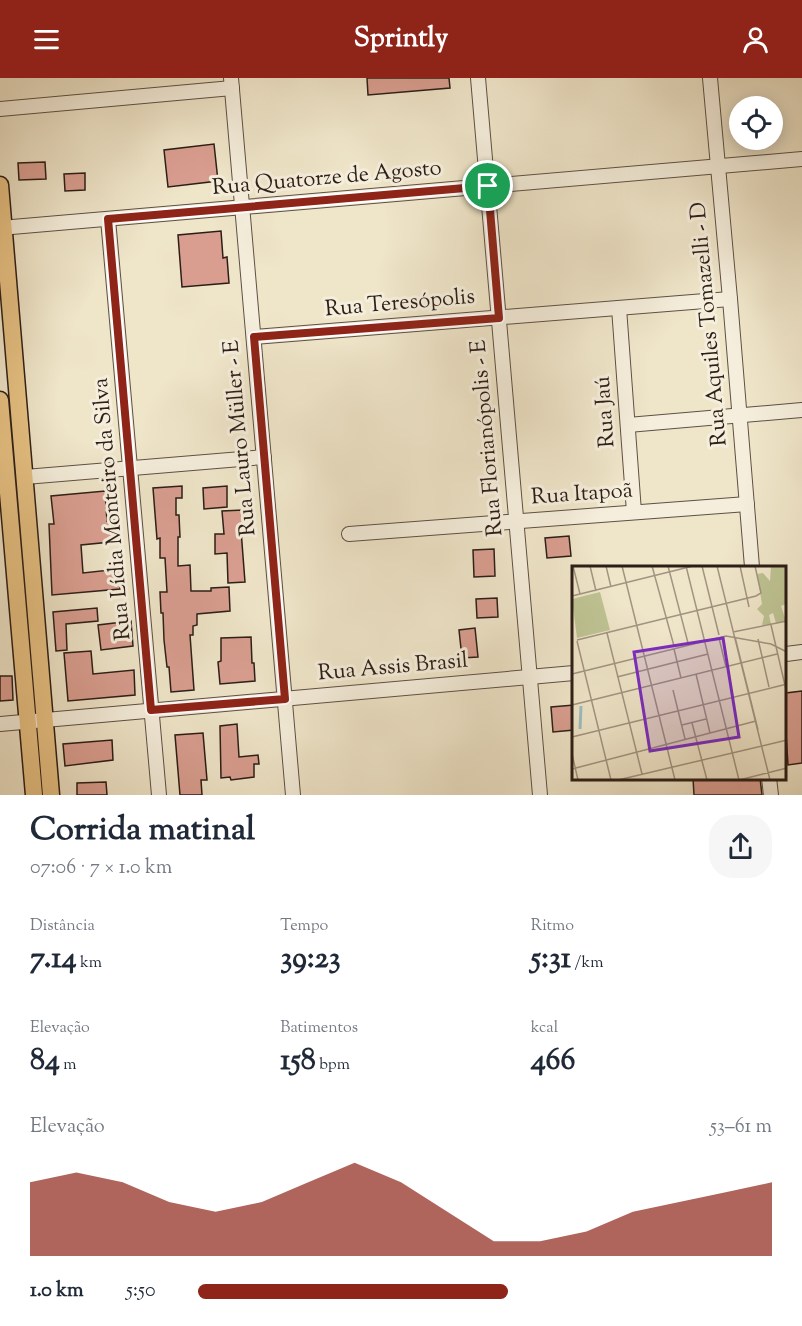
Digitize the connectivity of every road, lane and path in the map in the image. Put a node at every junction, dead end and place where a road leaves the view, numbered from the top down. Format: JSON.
{"nodes":[{"id":1,"x":478,"y":78,"type":"edge"},
{"id":2,"x":710,"y":78,"type":"edge"},
{"id":3,"x":232,"y":83,"type":"edge"},
{"id":4,"x":0,"y":109,"type":"edge"},
{"id":5,"x":802,"y":159,"type":"edge"},
{"id":6,"x":718,"y":167,"type":"junction"},
{"id":7,"x":0,"y":185,"type":"edge"},
{"id":8,"x":488,"y":186,"type":"junction"},
{"id":9,"x":243,"y":207,"type":"junction"},
{"id":10,"x":108,"y":219,"type":"junction"},
{"id":11,"x":2,"y":228,"type":"edge"},
{"id":12,"x":730,"y":299,"type":"junction"},
{"id":13,"x":619,"y":308,"type":"junction"},
{"id":14,"x":499,"y":318,"type":"junction"},
{"id":15,"x":254,"y":337,"type":"junction"},
{"id":16,"x":0,"y":400,"type":"edge"},
{"id":17,"x":802,"y":410,"type":"edge"},
{"id":18,"x":739,"y":415,"type":"junction"},
{"id":19,"x":628,"y":425,"type":"junction"},
{"id":20,"x":264,"y":457,"type":"junction"},
{"id":21,"x":130,"y":468,"type":"junction"},
{"id":22,"x":25,"y":477,"type":"junction"},
{"id":23,"x":3,"y":479,"type":"edge"},
{"id":24,"x":747,"y":504,"type":"junction"},
{"id":25,"x":634,"y":512,"type":"junction"},
{"id":26,"x":516,"y":521,"type":"junction"},
{"id":27,"x":349,"y":534,"type":"dead end"},
{"id":28,"x":752,"y":566,"type":"edge"},
{"id":29,"x":802,"y":652,"type":"edge"},
{"id":30,"x":787,"y":654,"type":"edge"},
{"id":31,"x":572,"y":673,"type":"edge"},
{"id":32,"x":530,"y":677,"type":"junction"},
{"id":33,"x":285,"y":699,"type":"junction"},
{"id":34,"x":151,"y":710,"type":"junction"},
{"id":35,"x":45,"y":720,"type":"junction"},
{"id":36,"x":28,"y":721,"type":"junction"},
{"id":37,"x":0,"y":724,"type":"edge"},
{"id":38,"x":769,"y":780,"type":"edge"},
{"id":39,"x":34,"y":795,"type":"edge"},
{"id":40,"x":51,"y":795,"type":"edge"},
{"id":41,"x":159,"y":795,"type":"edge"},
{"id":42,"x":293,"y":795,"type":"edge"},
{"id":43,"x":540,"y":795,"type":"edge"},
{"id":44,"x":771,"y":795,"type":"edge"}],
"edges":[{"from":1,"to":8,"type":"street","name":"Rua Florianópolis - E"},
{"from":2,"to":6,"type":"street","name":"Rua Aquiles Tomazelli - D"},
{"from":3,"to":4,"type":"street"},
{"from":3,"to":9,"type":"street","name":"Rua Lauro Müller - E"},
{"from":5,"to":6,"type":"street","name":"Rua Quatorze de Agosto"},
{"from":6,"to":8,"type":"street","name":"Rua Quatorze de Agosto"},
{"from":6,"to":12,"type":"street","name":"Rua Aquiles Tomazelli - D"},
{"from":7,"to":11,"type":"main road"},
{"from":8,"to":9,"type":"street","name":"Rua Quatorze de Agosto"},
{"from":8,"to":14,"type":"street","name":"Rua Florianópolis - E"},
{"from":9,"to":10,"type":"street","name":"Rua Quatorze de Agosto"},
{"from":9,"to":15,"type":"street","name":"Rua Lauro Müller - E"},
{"from":10,"to":11,"type":"street","name":"Rua Quatorze de Agosto"},
{"from":10,"to":21,"type":"street","name":"Rua Lídia Monteiro da Silva"},
{"from":11,"to":22,"type":"main road"},
{"from":12,"to":13,"type":"street","name":"Rua Teresópolis"},
{"from":12,"to":18,"type":"street","name":"Rua Aquiles Tomazelli - D"},
{"from":13,"to":14,"type":"street","name":"Rua Teresópolis"},
{"from":13,"to":19,"type":"street","name":"Rua Jaú"},
{"from":14,"to":15,"type":"street","name":"Rua Teresópolis"},
{"from":14,"to":26,"type":"street","name":"Rua Florianópolis - E"},
{"from":15,"to":20,"type":"street","name":"Rua Lauro Müller - E"},
{"from":16,"to":23,"type":"main road"},
{"from":17,"to":18,"type":"street"},
{"from":18,"to":19,"type":"street"},
{"from":18,"to":24,"type":"street","name":"Rua Aquiles Tomazelli - D"},
{"from":19,"to":25,"type":"street","name":"Rua Jaú"},
{"from":20,"to":21,"type":"street"},
{"from":20,"to":33,"type":"street","name":"Rua Lauro Müller - E"},
{"from":21,"to":22,"type":"street"},
{"from":21,"to":34,"type":"street","name":"Rua Lídia Monteiro da Silva"},
{"from":22,"to":35,"type":"main road"},
{"from":23,"to":36,"type":"main road"},
{"from":24,"to":25,"type":"street","name":"Rua Itapoã"},
{"from":24,"to":28,"type":"street","name":"Rua Aquiles Tomazelli - D"},
{"from":25,"to":26,"type":"street","name":"Rua Itapoã"},
{"from":26,"to":27,"type":"street","name":"Rua Itapoã"},
{"from":26,"to":32,"type":"street","name":"Rua Florianópolis - E"},
{"from":29,"to":30,"type":"street"},
{"from":31,"to":32,"type":"street","name":"Rua Assis Brasil"},
{"from":32,"to":33,"type":"street","name":"Rua Assis Brasil"},
{"from":32,"to":43,"type":"street","name":"Rua Florianópolis - E"},
{"from":33,"to":34,"type":"street","name":"Rua Assis Brasil"},
{"from":33,"to":42,"type":"street","name":"Rua Lauro Müller - E"},
{"from":34,"to":35,"type":"street","name":"Rua Assis Brasil"},
{"from":34,"to":41,"type":"street","name":"Rua Lídia Monteiro da Silva"},
{"from":35,"to":36,"type":"street","name":"Rua Assis Brasil"},
{"from":35,"to":40,"type":"main road"},
{"from":36,"to":37,"type":"street","name":"Rua Assis Brasil"},
{"from":36,"to":39,"type":"main road"},
{"from":38,"to":44,"type":"street"}]}
